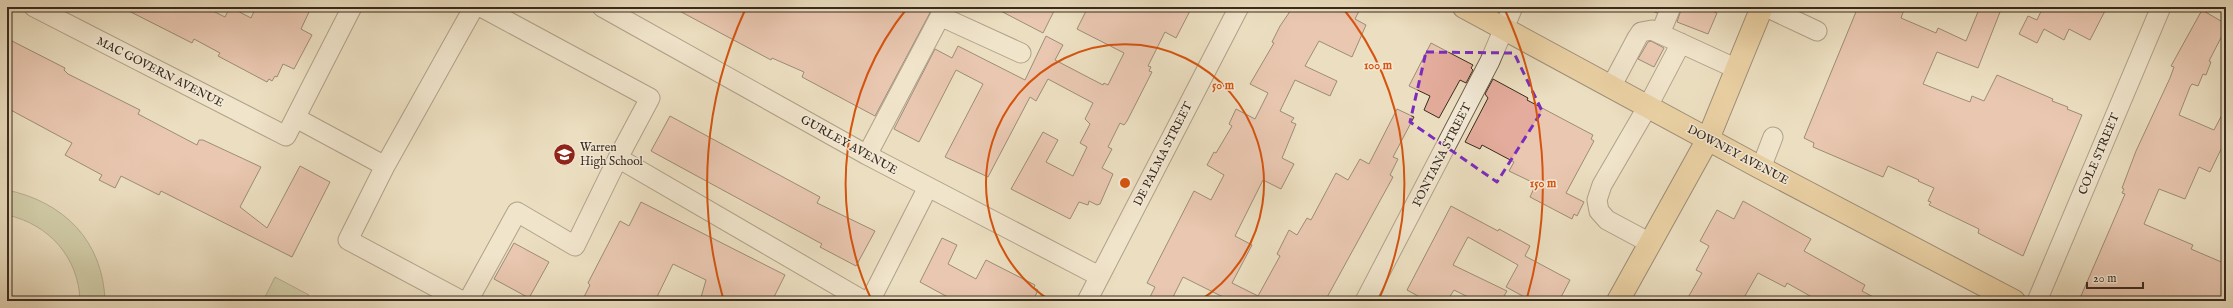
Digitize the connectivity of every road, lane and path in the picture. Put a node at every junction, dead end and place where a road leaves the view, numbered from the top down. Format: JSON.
{"nodes":[{"id":1,"x":34,"y":7,"type":"edge"},
{"id":2,"x":352,"y":7,"type":"edge"},
{"id":3,"x":474,"y":7,"type":"edge"},
{"id":4,"x":481,"y":7,"type":"edge"},
{"id":5,"x":602,"y":7,"type":"edge"},
{"id":6,"x":1239,"y":7,"type":"edge"},
{"id":7,"x":1464,"y":7,"type":"edge"},
{"id":8,"x":1513,"y":7,"type":"edge"},
{"id":9,"x":1671,"y":7,"type":"edge"},
{"id":10,"x":1762,"y":7,"type":"edge"},
{"id":11,"x":1766,"y":7,"type":"edge"},
{"id":12,"x":2161,"y":7,"type":"edge"},
{"id":13,"x":943,"y":11,"type":"edge"},
{"id":14,"x":1504,"y":28,"type":"junction"},
{"id":15,"x":1818,"y":31,"type":"dead end"},
{"id":16,"x":1660,"y":34,"type":"junction"},
{"id":17,"x":1681,"y":43,"type":"junction"},
{"id":18,"x":1021,"y":53,"type":"dead end"},
{"id":19,"x":1737,"y":69,"type":"junction"},
{"id":20,"x":1611,"y":87,"type":"junction"},
{"id":21,"x":1648,"y":106,"type":"junction"},
{"id":22,"x":296,"y":118,"type":"junction"},
{"id":23,"x":1773,"y":137,"type":"dead end"},
{"id":24,"x":1708,"y":139,"type":"junction"},
{"id":25,"x":867,"y":155,"type":"junction"},
{"id":26,"x":618,"y":158,"type":"junction"},
{"id":27,"x":384,"y":166,"type":"junction"},
{"id":28,"x":1761,"y":168,"type":"junction"},
{"id":29,"x":928,"y":187,"type":"junction"},
{"id":30,"x":1650,"y":243,"type":"junction"},
{"id":31,"x":1100,"y":276,"type":"junction"},
{"id":32,"x":462,"y":301,"type":"edge"},
{"id":33,"x":468,"y":301,"type":"edge"},
{"id":34,"x":864,"y":301,"type":"edge"},
{"id":35,"x":870,"y":301,"type":"edge"},
{"id":36,"x":1087,"y":301,"type":"edge"},
{"id":37,"x":1365,"y":301,"type":"edge"},
{"id":38,"x":1618,"y":301,"type":"edge"},
{"id":39,"x":2014,"y":301,"type":"edge"},
{"id":40,"x":2037,"y":301,"type":"edge"}],
"edges":[{"from":1,"to":22,"type":"street","name":"MAC GOVERN AVENUE"},
{"from":2,"to":22,"type":"street"},
{"from":3,"to":27,"type":"street"},
{"from":4,"to":26,"type":"street"},
{"from":5,"to":25,"type":"street","name":"GURLEY AVENUE"},
{"from":6,"to":31,"type":"street","name":"DE PALMA STREET"},
{"from":7,"to":14,"type":"main road","name":"DOWNEY AVENUE"},
{"from":8,"to":14,"type":"street","name":"FONTANA STREET"},
{"from":9,"to":16,"type":"street"},
{"from":10,"to":19,"type":"main road"},
{"from":11,"to":15,"type":"street"},
{"from":12,"to":40,"type":"street","name":"COLE STREET"},
{"from":13,"to":18,"type":"street"},
{"from":13,"to":25,"type":"street"},
{"from":14,"to":20,"type":"main road","name":"DOWNEY AVENUE"},
{"from":14,"to":37,"type":"street","name":"FONTANA STREET"},
{"from":16,"to":17,"type":"street"},
{"from":16,"to":20,"type":"street"},
{"from":17,"to":19,"type":"street"},
{"from":17,"to":21,"type":"street"},
{"from":19,"to":24,"type":"main road"},
{"from":20,"to":21,"type":"main road","name":"DOWNEY AVENUE"},
{"from":21,"to":24,"type":"main road","name":"DOWNEY AVENUE"},
{"from":21,"to":30,"type":"street"},
{"from":22,"to":27,"type":"street"},
{"from":23,"to":28,"type":"street"},
{"from":24,"to":28,"type":"main road","name":"DOWNEY AVENUE"},
{"from":24,"to":30,"type":"main road"},
{"from":25,"to":29,"type":"street","name":"GURLEY AVENUE"},
{"from":26,"to":33,"type":"street"},
{"from":26,"to":34,"type":"street"},
{"from":27,"to":32,"type":"street"},
{"from":28,"to":39,"type":"main road","name":"DOWNEY AVENUE"},
{"from":29,"to":31,"type":"street","name":"GURLEY AVENUE"},
{"from":29,"to":35,"type":"street"},
{"from":30,"to":38,"type":"main road"},
{"from":31,"to":36,"type":"street","name":"DE PALMA STREET"}]}
